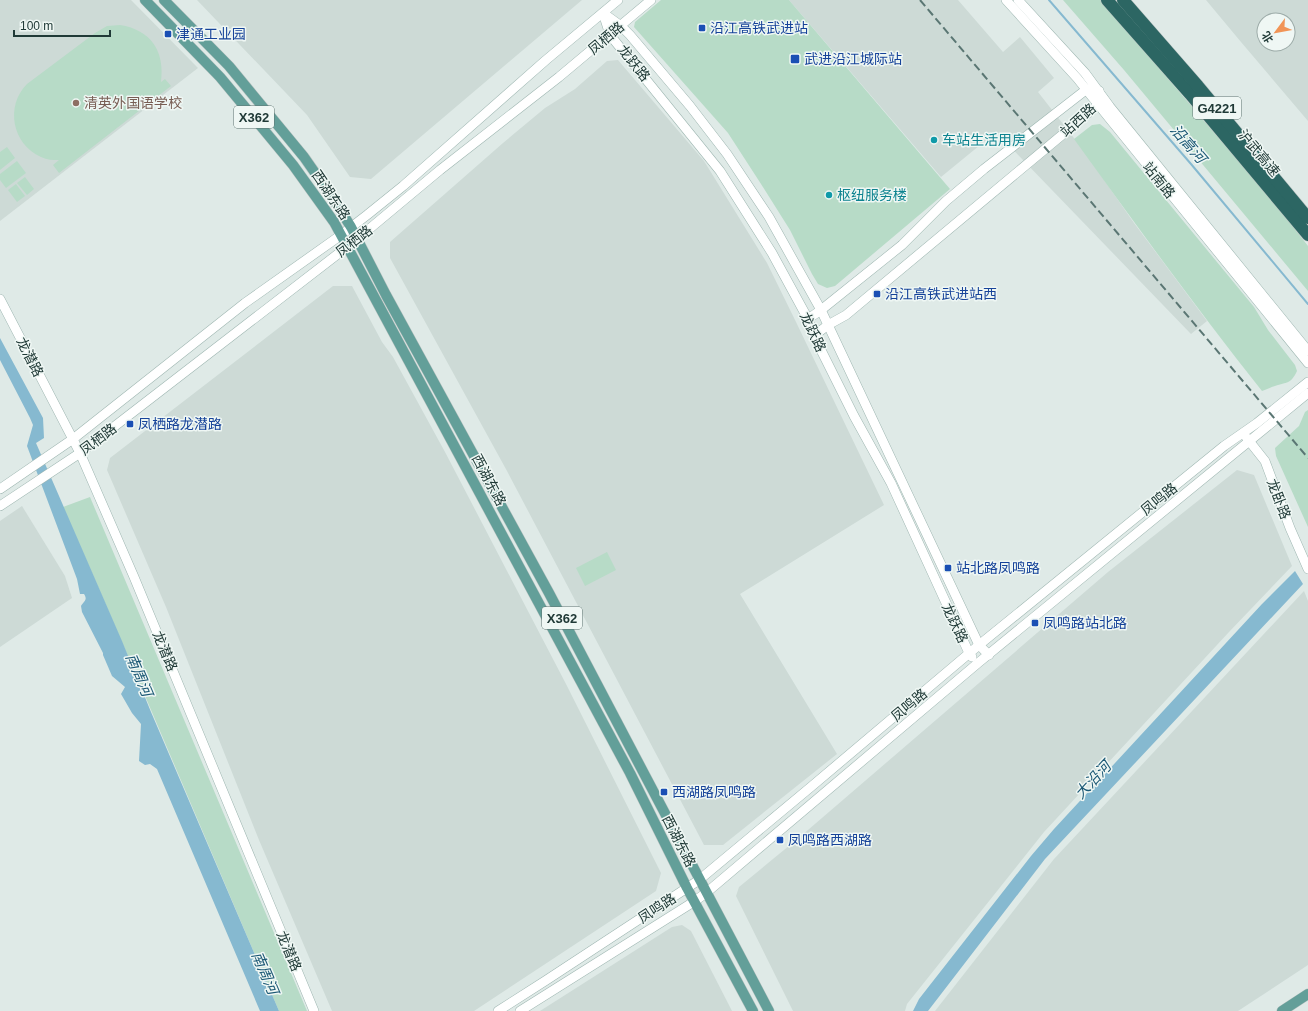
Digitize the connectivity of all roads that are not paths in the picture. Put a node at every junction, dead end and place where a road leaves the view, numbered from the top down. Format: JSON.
{"nodes":[{"id":1,"x":145,"y":0,"type":"edge"},
{"id":2,"x":164,"y":0,"type":"edge"},
{"id":3,"x":618,"y":0,"type":"edge"},
{"id":4,"x":651,"y":0,"type":"edge"},
{"id":5,"x":1006,"y":0,"type":"edge"},
{"id":6,"x":1018,"y":0,"type":"edge"},
{"id":7,"x":1107,"y":0,"type":"edge"},
{"id":8,"x":1123,"y":0,"type":"edge"},
{"id":9,"x":603,"y":13,"type":"junction"},
{"id":10,"x":620,"y":26,"type":"junction"},
{"id":11,"x":610,"y":34,"type":"junction"},
{"id":12,"x":1087,"y":89,"type":"junction"},
{"id":13,"x":1099,"y":91,"type":"junction"},
{"id":14,"x":1098,"y":104,"type":"junction"},
{"id":15,"x":1308,"y":218,"type":"edge"},
{"id":16,"x":351,"y":227,"type":"junction"},
{"id":17,"x":341,"y":235,"type":"junction"},
{"id":18,"x":1308,"y":235,"type":"edge"},
{"id":19,"x":356,"y":240,"type":"junction"},
{"id":20,"x":347,"y":247,"type":"junction"},
{"id":21,"x":0,"y":299,"type":"edge"},
{"id":22,"x":821,"y":310,"type":"junction"},
{"id":23,"x":808,"y":319,"type":"junction"},
{"id":24,"x":828,"y":325,"type":"junction"},
{"id":25,"x":815,"y":335,"type":"junction"},
{"id":26,"x":1308,"y":351,"type":"edge"},
{"id":27,"x":1308,"y":363,"type":"edge"},
{"id":28,"x":1308,"y":382,"type":"edge"},
{"id":29,"x":1308,"y":393,"type":"edge"},
{"id":30,"x":1244,"y":434,"type":"junction"},
{"id":31,"x":73,"y":439,"type":"junction"},
{"id":32,"x":1250,"y":441,"type":"junction"},
{"id":33,"x":80,"y":453,"type":"junction"},
{"id":34,"x":0,"y":489,"type":"edge"},
{"id":35,"x":0,"y":506,"type":"edge"},
{"id":36,"x":1308,"y":569,"type":"edge"},
{"id":37,"x":980,"y":645,"type":"junction"},
{"id":38,"x":969,"y":653,"type":"junction"},
{"id":39,"x":989,"y":654,"type":"junction"},
{"id":40,"x":978,"y":663,"type":"junction"},
{"id":41,"x":699,"y":880,"type":"junction"},
{"id":42,"x":687,"y":888,"type":"junction"},
{"id":43,"x":706,"y":893,"type":"junction"},
{"id":44,"x":695,"y":901,"type":"junction"},
{"id":45,"x":1308,"y":994,"type":"edge"},
{"id":46,"x":314,"y":1011,"type":"edge"},
{"id":47,"x":498,"y":1011,"type":"edge"},
{"id":48,"x":520,"y":1011,"type":"edge"},
{"id":49,"x":753,"y":1011,"type":"edge"},
{"id":50,"x":769,"y":1011,"type":"edge"},
{"id":51,"x":1282,"y":1011,"type":"edge"}],
"edges":[{"from":1,"to":17,"type":"main road","name":"西湖东路","number":"X362"},
{"from":2,"to":16,"type":"main road","name":"西湖东路","number":"X362"},
{"from":3,"to":9,"type":"street","name":"凤栖路"},
{"from":4,"to":10,"type":"street","name":"凤栖路"},
{"from":5,"to":12,"type":"street","name":"站南路"},
{"from":6,"to":13,"type":"street","name":"站南路"},
{"from":7,"to":18,"type":"highway","name":"沪武高速","number":"G4221"},
{"from":8,"to":15,"type":"highway","name":"沪武高速","number":"G4221"},
{"from":9,"to":10,"type":"street","name":"龙跃路"},
{"from":9,"to":11,"type":"street","name":"龙跃路"},
{"from":9,"to":16,"type":"street","name":"凤栖路"},
{"from":10,"to":11,"type":"street","name":"凤栖路"},
{"from":10,"to":22,"type":"street","name":"龙跃路"},
{"from":11,"to":19,"type":"street","name":"凤栖路"},
{"from":11,"to":23,"type":"street","name":"龙跃路"},
{"from":12,"to":13,"type":"street","name":"站西路"},
{"from":12,"to":14,"type":"street","name":"站南路"},
{"from":12,"to":22,"type":"street","name":"站西路"},
{"from":13,"to":14,"type":"street","name":"站西路"},
{"from":13,"to":26,"type":"street","name":"站南路"},
{"from":14,"to":24,"type":"street","name":"站西路"},
{"from":14,"to":27,"type":"street","name":"站南路"},
{"from":16,"to":17,"type":"street","name":"凤栖路"},
{"from":16,"to":19,"type":"main road","name":"西湖东路","number":"X362"},
{"from":17,"to":20,"type":"main road","name":"西湖东路","number":"X362"},
{"from":17,"to":31,"type":"street","name":"凤栖路"},
{"from":19,"to":20,"type":"street","name":"凤栖路"},
{"from":19,"to":41,"type":"main road","name":"西湖东路","number":"X362"},
{"from":20,"to":33,"type":"street","name":"凤栖路"},
{"from":20,"to":42,"type":"main road","name":"西湖东路","number":"X362"},
{"from":21,"to":31,"type":"street","name":"龙潜路"},
{"from":22,"to":23,"type":"street","name":"站西路"},
{"from":22,"to":24,"type":"street","name":"龙跃路"},
{"from":23,"to":25,"type":"street","name":"龙跃路"},
{"from":24,"to":25,"type":"street","name":"站西路"},
{"from":24,"to":37,"type":"street","name":"龙跃路"},
{"from":25,"to":38,"type":"street","name":"龙跃路"},
{"from":28,"to":30,"type":"street","name":"凤鸣路"},
{"from":29,"to":32,"type":"street","name":"凤鸣路"},
{"from":30,"to":32,"type":"street","name":"龙卧路"},
{"from":30,"to":37,"type":"street","name":"凤鸣路"},
{"from":31,"to":33,"type":"street","name":"龙潜路"},
{"from":31,"to":34,"type":"street","name":"凤栖路"},
{"from":32,"to":36,"type":"street","name":"龙卧路"},
{"from":32,"to":39,"type":"street","name":"凤鸣路"},
{"from":33,"to":35,"type":"street","name":"凤栖路"},
{"from":33,"to":46,"type":"street","name":"龙潜路"},
{"from":37,"to":38,"type":"street","name":"凤鸣路"},
{"from":37,"to":39,"type":"street","name":"龙跃路"},
{"from":38,"to":40,"type":"street","name":"龙跃路"},
{"from":38,"to":41,"type":"street","name":"凤鸣路"},
{"from":39,"to":40,"type":"street","name":"凤鸣路"},
{"from":40,"to":43,"type":"street","name":"凤鸣路"},
{"from":41,"to":42,"type":"street","name":"凤鸣路"},
{"from":41,"to":43,"type":"main road","name":"西湖东路","number":"X362"},
{"from":42,"to":44,"type":"main road","name":"西湖东路","number":"X362"},
{"from":42,"to":47,"type":"street","name":"凤鸣路"},
{"from":43,"to":44,"type":"street","name":"凤鸣路"},
{"from":43,"to":50,"type":"main road","name":"西湖东路","number":"X362"},
{"from":44,"to":48,"type":"street","name":"凤鸣路"},
{"from":44,"to":49,"type":"main road","name":"西湖东路","number":"X362"},
{"from":45,"to":51,"type":"main road"}]}
